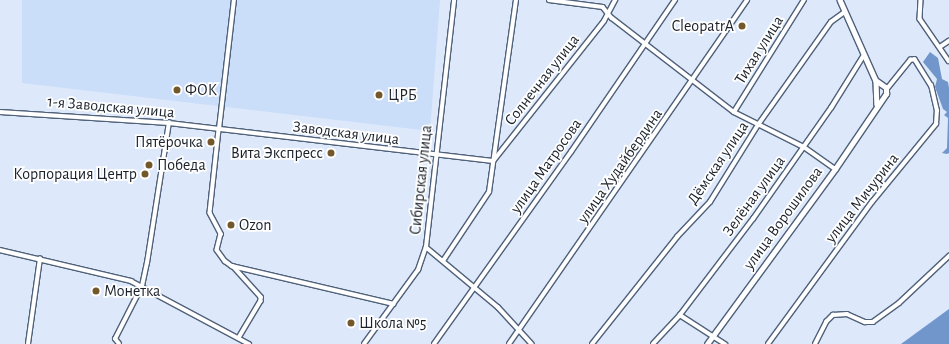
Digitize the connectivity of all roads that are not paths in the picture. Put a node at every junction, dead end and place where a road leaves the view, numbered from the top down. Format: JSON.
{"nodes":[{"id":1,"x":234,"y":0,"type":"edge"},
{"id":2,"x":454,"y":0,"type":"edge"},
{"id":3,"x":516,"y":0,"type":"edge"},
{"id":4,"x":549,"y":0,"type":"edge"},
{"id":5,"x":615,"y":0,"type":"edge"},
{"id":6,"x":675,"y":0,"type":"edge"},
{"id":7,"x":747,"y":0,"type":"edge"},
{"id":8,"x":804,"y":0,"type":"edge"},
{"id":9,"x":840,"y":0,"type":"edge"},
{"id":10,"x":921,"y":0,"type":"edge"},
{"id":11,"x":845,"y":12,"type":"junction"},
{"id":12,"x":609,"y":14,"type":"junction"},
{"id":13,"x":949,"y":41,"type":"edge"},
{"id":14,"x":646,"y":43,"type":"junction"},
{"id":15,"x":940,"y":47,"type":"junction"},
{"id":16,"x":864,"y":55,"type":"junction"},
{"id":17,"x":949,"y":61,"type":"edge"},
{"id":18,"x":694,"y":80,"type":"junction"},
{"id":19,"x":876,"y":81,"type":"junction"},
{"id":20,"x":883,"y":86,"type":"junction"},
{"id":21,"x":887,"y":90,"type":"junction"},
{"id":22,"x":878,"y":92,"type":"junction"},
{"id":23,"x":884,"y":96,"type":"junction"},
{"id":24,"x":877,"y":106,"type":"junction"},
{"id":25,"x":0,"y":112,"type":"edge"},
{"id":26,"x":734,"y":112,"type":"junction"},
{"id":27,"x":169,"y":123,"type":"junction"},
{"id":28,"x":758,"y":125,"type":"junction"},
{"id":29,"x":219,"y":130,"type":"junction"},
{"id":30,"x":804,"y":148,"type":"junction"},
{"id":31,"x":435,"y":156,"type":"junction"},
{"id":32,"x":493,"y":161,"type":"junction"},
{"id":33,"x":835,"y":169,"type":"junction"},
{"id":34,"x":426,"y":247,"type":"junction"},
{"id":35,"x":0,"y":250,"type":"edge"},
{"id":36,"x":949,"y":256,"type":"edge"},
{"id":37,"x":40,"y":259,"type":"junction"},
{"id":38,"x":443,"y":260,"type":"junction"},
{"id":39,"x":232,"y":266,"type":"junction"},
{"id":40,"x":142,"y":286,"type":"junction"},
{"id":41,"x":475,"y":287,"type":"junction"},
{"id":42,"x":394,"y":304,"type":"junction"},
{"id":43,"x":680,"y":315,"type":"junction"},
{"id":44,"x":518,"y":331,"type":"junction"},
{"id":45,"x":713,"y":337,"type":"junction"},
{"id":46,"x":239,"y":338,"type":"junction"},
{"id":47,"x":117,"y":343,"type":"edge"},
{"id":48,"x":28,"y":344,"type":"edge"},
{"id":49,"x":249,"y":344,"type":"edge"},
{"id":50,"x":364,"y":344,"type":"edge"},
{"id":51,"x":434,"y":344,"type":"edge"},
{"id":52,"x":509,"y":344,"type":"edge"},
{"id":53,"x":532,"y":344,"type":"edge"},
{"id":54,"x":592,"y":344,"type":"edge"},
{"id":55,"x":653,"y":344,"type":"edge"},
{"id":56,"x":707,"y":344,"type":"edge"},
{"id":57,"x":725,"y":344,"type":"edge"},
{"id":58,"x":768,"y":344,"type":"edge"},
{"id":59,"x":815,"y":344,"type":"edge"}],
"edges":[{"from":1,"to":29,"type":"street"},
{"from":2,"to":31,"type":"street","name":"Сибирская улица"},
{"from":3,"to":32,"type":"street"},
{"from":4,"to":12,"type":"street"},
{"from":5,"to":12,"type":"street","name":"Солнечная улица"},
{"from":6,"to":14,"type":"street","name":"улица Матросова"},
{"from":7,"to":18,"type":"street","name":"улица Худайбердина"},
{"from":8,"to":26,"type":"street","name":"Тихая улица"},
{"from":9,"to":11,"type":"street","name":"улица Ворошилова"},
{"from":10,"to":15,"type":"street"},
{"from":11,"to":16,"type":"street","name":"улица Ворошилова"},
{"from":11,"to":28,"type":"street","name":"Дёмская улица"},
{"from":12,"to":14,"type":"street"},
{"from":12,"to":32,"type":"street","name":"Солнечная улица"},
{"from":13,"to":15,"type":"street"},
{"from":14,"to":18,"type":"street"},
{"from":14,"to":41,"type":"street","name":"улица Матросова"},
{"from":15,"to":17,"type":"street"},
{"from":16,"to":19,"type":"street","name":"улица Ворошилова"},
{"from":16,"to":30,"type":"street","name":"Зелёная улица"},
{"from":18,"to":26,"type":"street"},
{"from":18,"to":44,"type":"street","name":"улица Худайбердина"},
{"from":19,"to":20,"type":"street","name":"улица Ворошилова"},
{"from":19,"to":22,"type":"street","name":"улица Ворошилова"},
{"from":20,"to":21,"type":"street","name":"улица Ворошилова"},
{"from":20,"to":22,"type":"street"},
{"from":21,"to":23,"type":"street","name":"улица Ворошилова"},
{"from":21,"to":58,"type":"street","name":"улица Мичурина"},
{"from":22,"to":23,"type":"street"},
{"from":22,"to":24,"type":"street","name":"улица Ворошилова"},
{"from":23,"to":24,"type":"street","name":"улица Ворошилова"},
{"from":24,"to":33,"type":"street","name":"улица Ворошилова"},
{"from":25,"to":27,"type":"street","name":"1-я Заводская улица"},
{"from":26,"to":28,"type":"street"},
{"from":27,"to":29,"type":"street","name":"1-я Заводская улица"},
{"from":27,"to":40,"type":"street"},
{"from":28,"to":30,"type":"street"},
{"from":28,"to":54,"type":"street","name":"Дёмская улица"},
{"from":29,"to":31,"type":"street","name":"Заводская улица"},
{"from":29,"to":39,"type":"street"},
{"from":30,"to":33,"type":"street"},
{"from":30,"to":43,"type":"street","name":"Зелёная улица"},
{"from":31,"to":32,"type":"street","name":"Заводская улица"},
{"from":31,"to":34,"type":"street","name":"Сибирская улица"},
{"from":32,"to":38,"type":"street"},
{"from":33,"to":45,"type":"street","name":"улица Ворошилова"},
{"from":34,"to":38,"type":"street"},
{"from":34,"to":42,"type":"street","name":"Сибирская улица"},
{"from":35,"to":37,"type":"street"},
{"from":36,"to":59,"type":"street"},
{"from":37,"to":40,"type":"street"},
{"from":37,"to":48,"type":"street"},
{"from":38,"to":41,"type":"street"},
{"from":39,"to":42,"type":"street"},
{"from":39,"to":46,"type":"street"},
{"from":40,"to":46,"type":"street"},
{"from":40,"to":47,"type":"street"},
{"from":41,"to":44,"type":"street"},
{"from":41,"to":51,"type":"street","name":"улица Матросова"},
{"from":42,"to":50,"type":"street","name":"Сибирская улица"},
{"from":43,"to":45,"type":"street"},
{"from":43,"to":55,"type":"street","name":"Зелёная улица"},
{"from":44,"to":52,"type":"street","name":"улица Худайбердина"},
{"from":44,"to":53,"type":"street"},
{"from":45,"to":56,"type":"street","name":"улица Ворошилова"},
{"from":45,"to":57,"type":"street"},
{"from":46,"to":49,"type":"street"}]}
